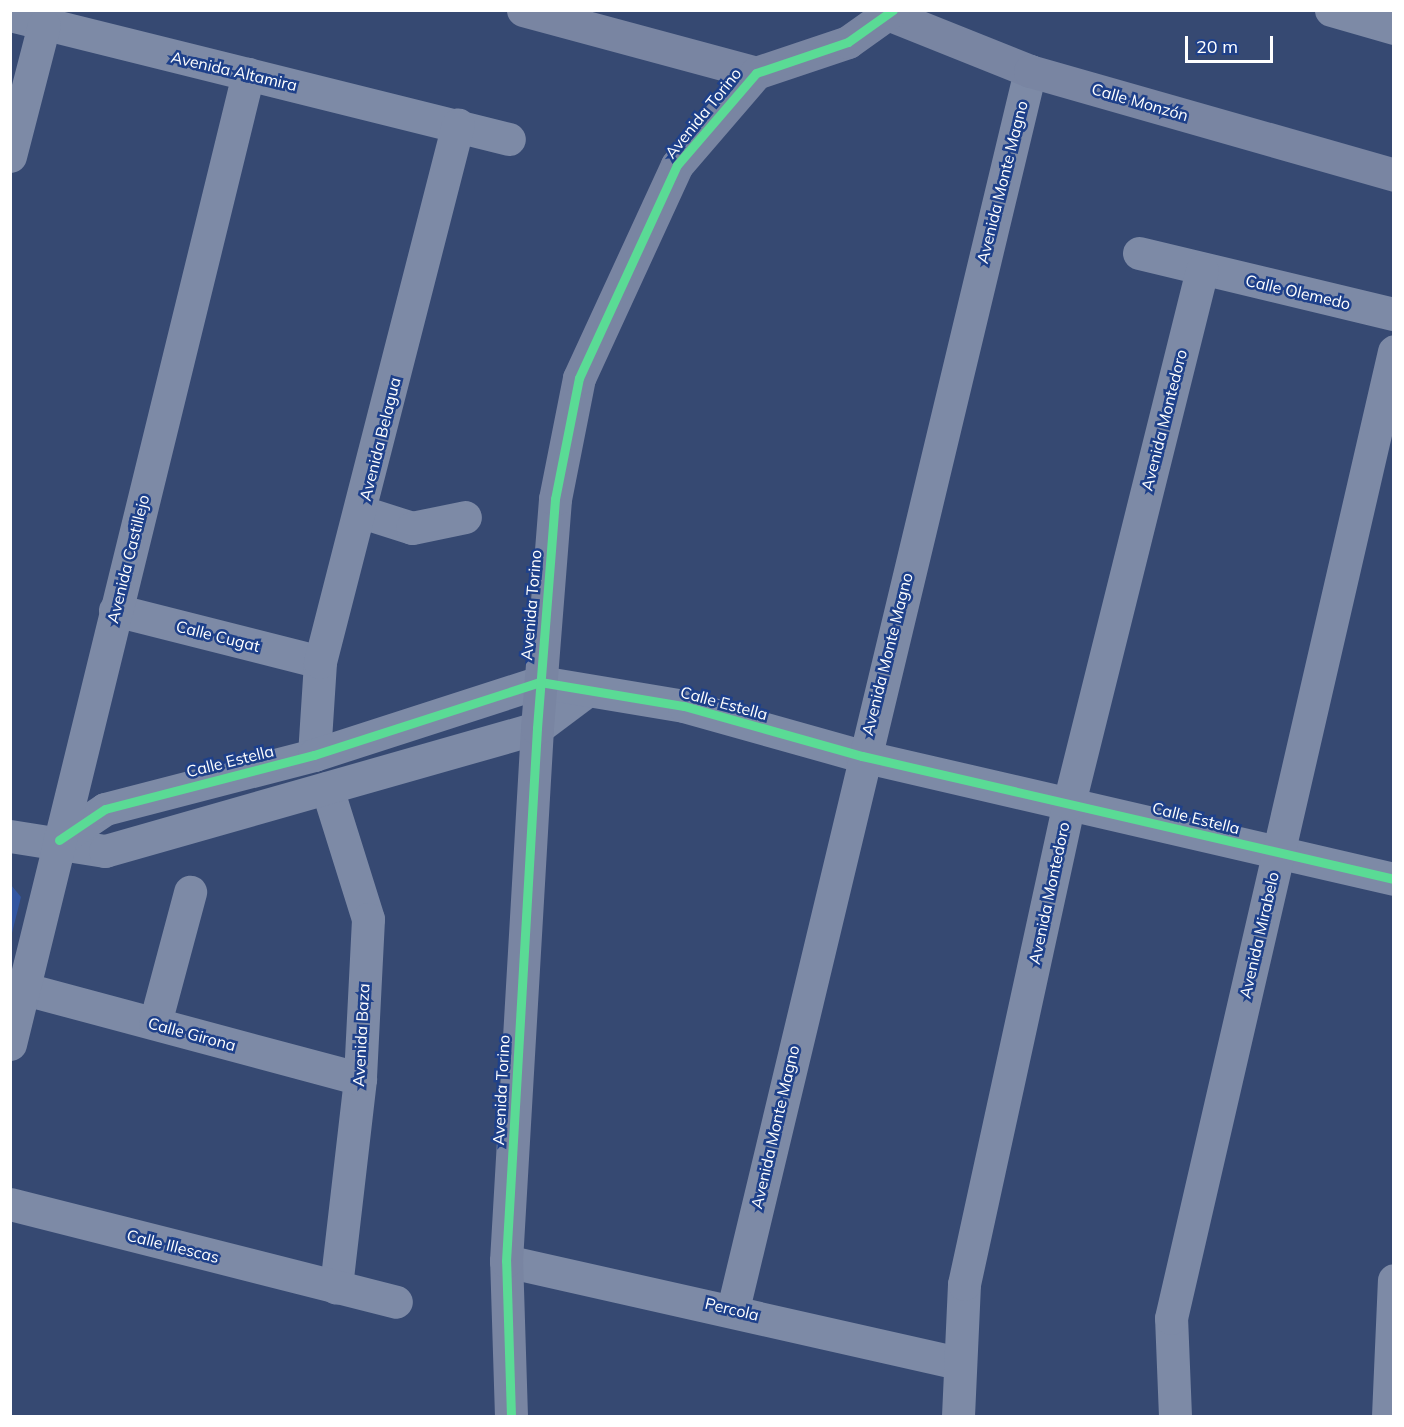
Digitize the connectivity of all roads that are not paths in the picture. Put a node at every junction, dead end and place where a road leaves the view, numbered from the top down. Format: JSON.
{"nodes":[{"id":1,"x":523,"y":10,"type":"edge"},
{"id":2,"x":1331,"y":10,"type":"edge"},
{"id":3,"x":892,"y":13,"type":"edge"},
{"id":4,"x":10,"y":15,"type":"edge"},
{"id":5,"x":44,"y":25,"type":"junction"},
{"id":6,"x":1394,"y":28,"type":"edge"},
{"id":7,"x":1030,"y":71,"type":"junction"},
{"id":8,"x":756,"y":72,"type":"junction"},
{"id":9,"x":248,"y":74,"type":"junction"},
{"id":10,"x":458,"y":124,"type":"junction"},
{"id":11,"x":509,"y":139,"type":"dead end"},
{"id":12,"x":10,"y":156,"type":"edge"},
{"id":13,"x":1394,"y":175,"type":"edge"},
{"id":14,"x":1139,"y":253,"type":"dead end"},
{"id":15,"x":1202,"y":270,"type":"junction"},
{"id":16,"x":1394,"y":314,"type":"edge"},
{"id":17,"x":1394,"y":351,"type":"edge"},
{"id":18,"x":362,"y":512,"type":"junction"},
{"id":19,"x":465,"y":518,"type":"dead end"},
{"id":20,"x":115,"y":610,"type":"junction"},
{"id":21,"x":320,"y":662,"type":"junction"},
{"id":22,"x":540,"y":682,"type":"junction"},
{"id":23,"x":585,"y":692,"type":"junction"},
{"id":24,"x":537,"y":728,"type":"junction"},
{"id":25,"x":314,"y":755,"type":"junction"},
{"id":26,"x":862,"y":756,"type":"junction"},
{"id":27,"x":327,"y":788,"type":"junction"},
{"id":28,"x":1069,"y":803,"type":"junction"},
{"id":29,"x":10,"y":836,"type":"edge"},
{"id":30,"x":59,"y":840,"type":"junction"},
{"id":31,"x":1278,"y":854,"type":"junction"},
{"id":32,"x":1394,"y":879,"type":"edge"},
{"id":33,"x":190,"y":892,"type":"dead end"},
{"id":34,"x":25,"y":989,"type":"junction"},
{"id":35,"x":155,"y":1023,"type":"junction"},
{"id":36,"x":10,"y":1044,"type":"edge"},
{"id":37,"x":360,"y":1079,"type":"junction"},
{"id":38,"x":10,"y":1204,"type":"edge"},
{"id":39,"x":506,"y":1261,"type":"junction"},
{"id":40,"x":1394,"y":1280,"type":"edge"},
{"id":41,"x":336,"y":1288,"type":"junction"},
{"id":42,"x":396,"y":1302,"type":"dead end"},
{"id":43,"x":733,"y":1309,"type":"junction"},
{"id":44,"x":958,"y":1363,"type":"junction"},
{"id":45,"x":511,"y":1416,"type":"edge"},
{"id":46,"x":958,"y":1416,"type":"edge"},
{"id":47,"x":1175,"y":1416,"type":"edge"},
{"id":48,"x":1388,"y":1416,"type":"edge"}],
"edges":[{"from":1,"to":8,"type":"street"},
{"from":2,"to":6,"type":"street"},
{"from":3,"to":7,"type":"street","name":"Calle Monzón"},
{"from":3,"to":8,"type":"street","name":"Avenida Torino"},
{"from":4,"to":5,"type":"street","name":"Avenida Altamira"},
{"from":5,"to":9,"type":"street","name":"Avenida Altamira"},
{"from":5,"to":12,"type":"street"},
{"from":7,"to":13,"type":"street","name":"Calle Monzón"},
{"from":7,"to":26,"type":"street","name":"Avenida Monte Magno"},
{"from":8,"to":22,"type":"street","name":"Avenida Torino"},
{"from":9,"to":10,"type":"street","name":"Avenida Altamira"},
{"from":9,"to":20,"type":"street","name":"Avenida Castillejo"},
{"from":10,"to":11,"type":"street","name":"Avenida Altamira"},
{"from":10,"to":18,"type":"street","name":"Avenida Belagua"},
{"from":14,"to":15,"type":"street","name":"Calle Olemedo"},
{"from":15,"to":16,"type":"street","name":"Calle Olemedo"},
{"from":15,"to":28,"type":"street","name":"Avenida Montedoro"},
{"from":17,"to":31,"type":"street","name":"Avenida Mirabelo"},
{"from":18,"to":19,"type":"street"},
{"from":18,"to":21,"type":"street","name":"Avenida Belagua"},
{"from":20,"to":21,"type":"street","name":"Calle Cugat"},
{"from":20,"to":30,"type":"street","name":"Avenida Castillejo"},
{"from":21,"to":25,"type":"street","name":"Avenida Belagua"},
{"from":22,"to":23,"type":"street","name":"Calle Estella"},
{"from":22,"to":24,"type":"street","name":"Avenida Torino"},
{"from":22,"to":25,"type":"street","name":"Calle Estella"},
{"from":23,"to":24,"type":"street"},
{"from":23,"to":26,"type":"street","name":"Calle Estella"},
{"from":24,"to":27,"type":"street"},
{"from":24,"to":39,"type":"street","name":"Avenida Torino"},
{"from":25,"to":30,"type":"street","name":"Calle Estella"},
{"from":26,"to":28,"type":"street","name":"Calle Estella"},
{"from":26,"to":43,"type":"street","name":"Avenida Monte Magno"},
{"from":27,"to":30,"type":"street"},
{"from":27,"to":37,"type":"street","name":"Avenida Baza"},
{"from":28,"to":31,"type":"street","name":"Calle Estella"},
{"from":28,"to":44,"type":"street","name":"Avenida Montedoro"},
{"from":29,"to":30,"type":"street"},
{"from":30,"to":34,"type":"street","name":"Avenida Castillejo"},
{"from":31,"to":32,"type":"street","name":"Calle Estella"},
{"from":31,"to":47,"type":"street","name":"Avenida Mirabelo"},
{"from":33,"to":35,"type":"street"},
{"from":34,"to":35,"type":"street","name":"Calle Girona"},
{"from":34,"to":36,"type":"street","name":"Avenida Castillejo"},
{"from":35,"to":37,"type":"street","name":"Calle Girona"},
{"from":37,"to":41,"type":"street","name":"Avenida Baza"},
{"from":38,"to":41,"type":"street","name":"Calle Illescas"},
{"from":39,"to":43,"type":"street","name":"Percola"},
{"from":39,"to":45,"type":"street","name":"Avenida Torino"},
{"from":40,"to":48,"type":"street"},
{"from":41,"to":42,"type":"street","name":"Calle Illescas"},
{"from":43,"to":44,"type":"street","name":"Percola"},
{"from":44,"to":46,"type":"street","name":"Avenida Montedoro"}]}
